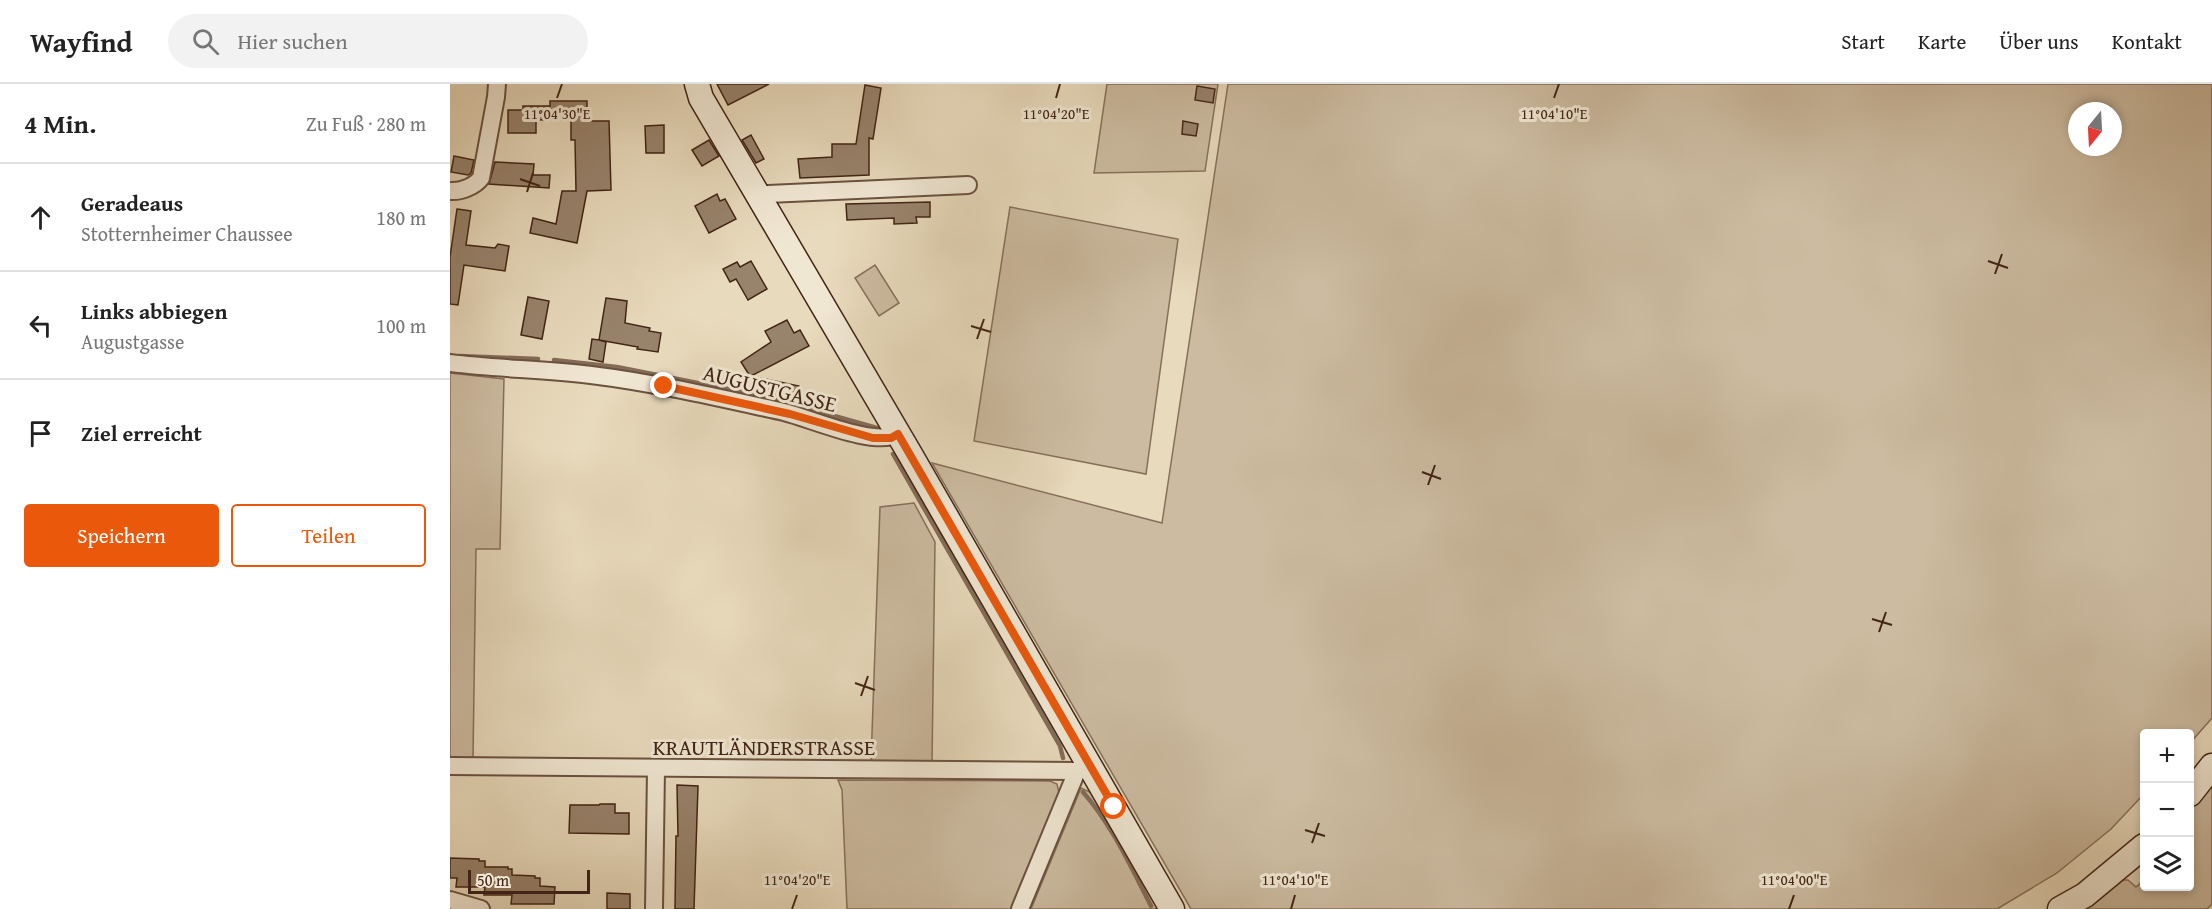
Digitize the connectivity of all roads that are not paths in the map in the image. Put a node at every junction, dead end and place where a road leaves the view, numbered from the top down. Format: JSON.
{"nodes":[{"id":1,"x":496,"y":84,"type":"edge"},
{"id":2,"x":697,"y":84,"type":"edge"},
{"id":3,"x":968,"y":185,"type":"dead end"},
{"id":4,"x":450,"y":191,"type":"edge"},
{"id":5,"x":760,"y":198,"type":"junction"},
{"id":6,"x":450,"y":363,"type":"edge"},
{"id":7,"x":898,"y":434,"type":"junction"},
{"id":8,"x":450,"y":766,"type":"edge"},
{"id":9,"x":2212,"y":766,"type":"edge"},
{"id":10,"x":1083,"y":768,"type":"junction"},
{"id":11,"x":656,"y":769,"type":"junction"},
{"id":12,"x":2194,"y":789,"type":"edge"},
{"id":13,"x":2140,"y":850,"type":"edge"},
{"id":14,"x":450,"y":900,"type":"edge"},
{"id":15,"x":481,"y":909,"type":"edge"},
{"id":16,"x":654,"y":909,"type":"edge"},
{"id":17,"x":1020,"y":909,"type":"edge"},
{"id":18,"x":1172,"y":909,"type":"edge"},
{"id":19,"x":2060,"y":909,"type":"edge"}],
"edges":[{"from":1,"to":4,"type":"street"},
{"from":2,"to":5,"type":"street"},
{"from":3,"to":5,"type":"street"},
{"from":5,"to":7,"type":"street"},
{"from":6,"to":7,"type":"street","name":"AUGUSTGASSE"},
{"from":7,"to":10,"type":"street"},
{"from":8,"to":11,"type":"street","name":"KRAUTLÄNDERSTRASSE"},
{"from":9,"to":12,"type":"street"},
{"from":10,"to":11,"type":"street","name":"KRAUTLÄNDERSTRASSE"},
{"from":10,"to":17,"type":"street"},
{"from":10,"to":18,"type":"street"},
{"from":11,"to":16,"type":"street"},
{"from":13,"to":19,"type":"street"},
{"from":14,"to":15,"type":"street"}]}
